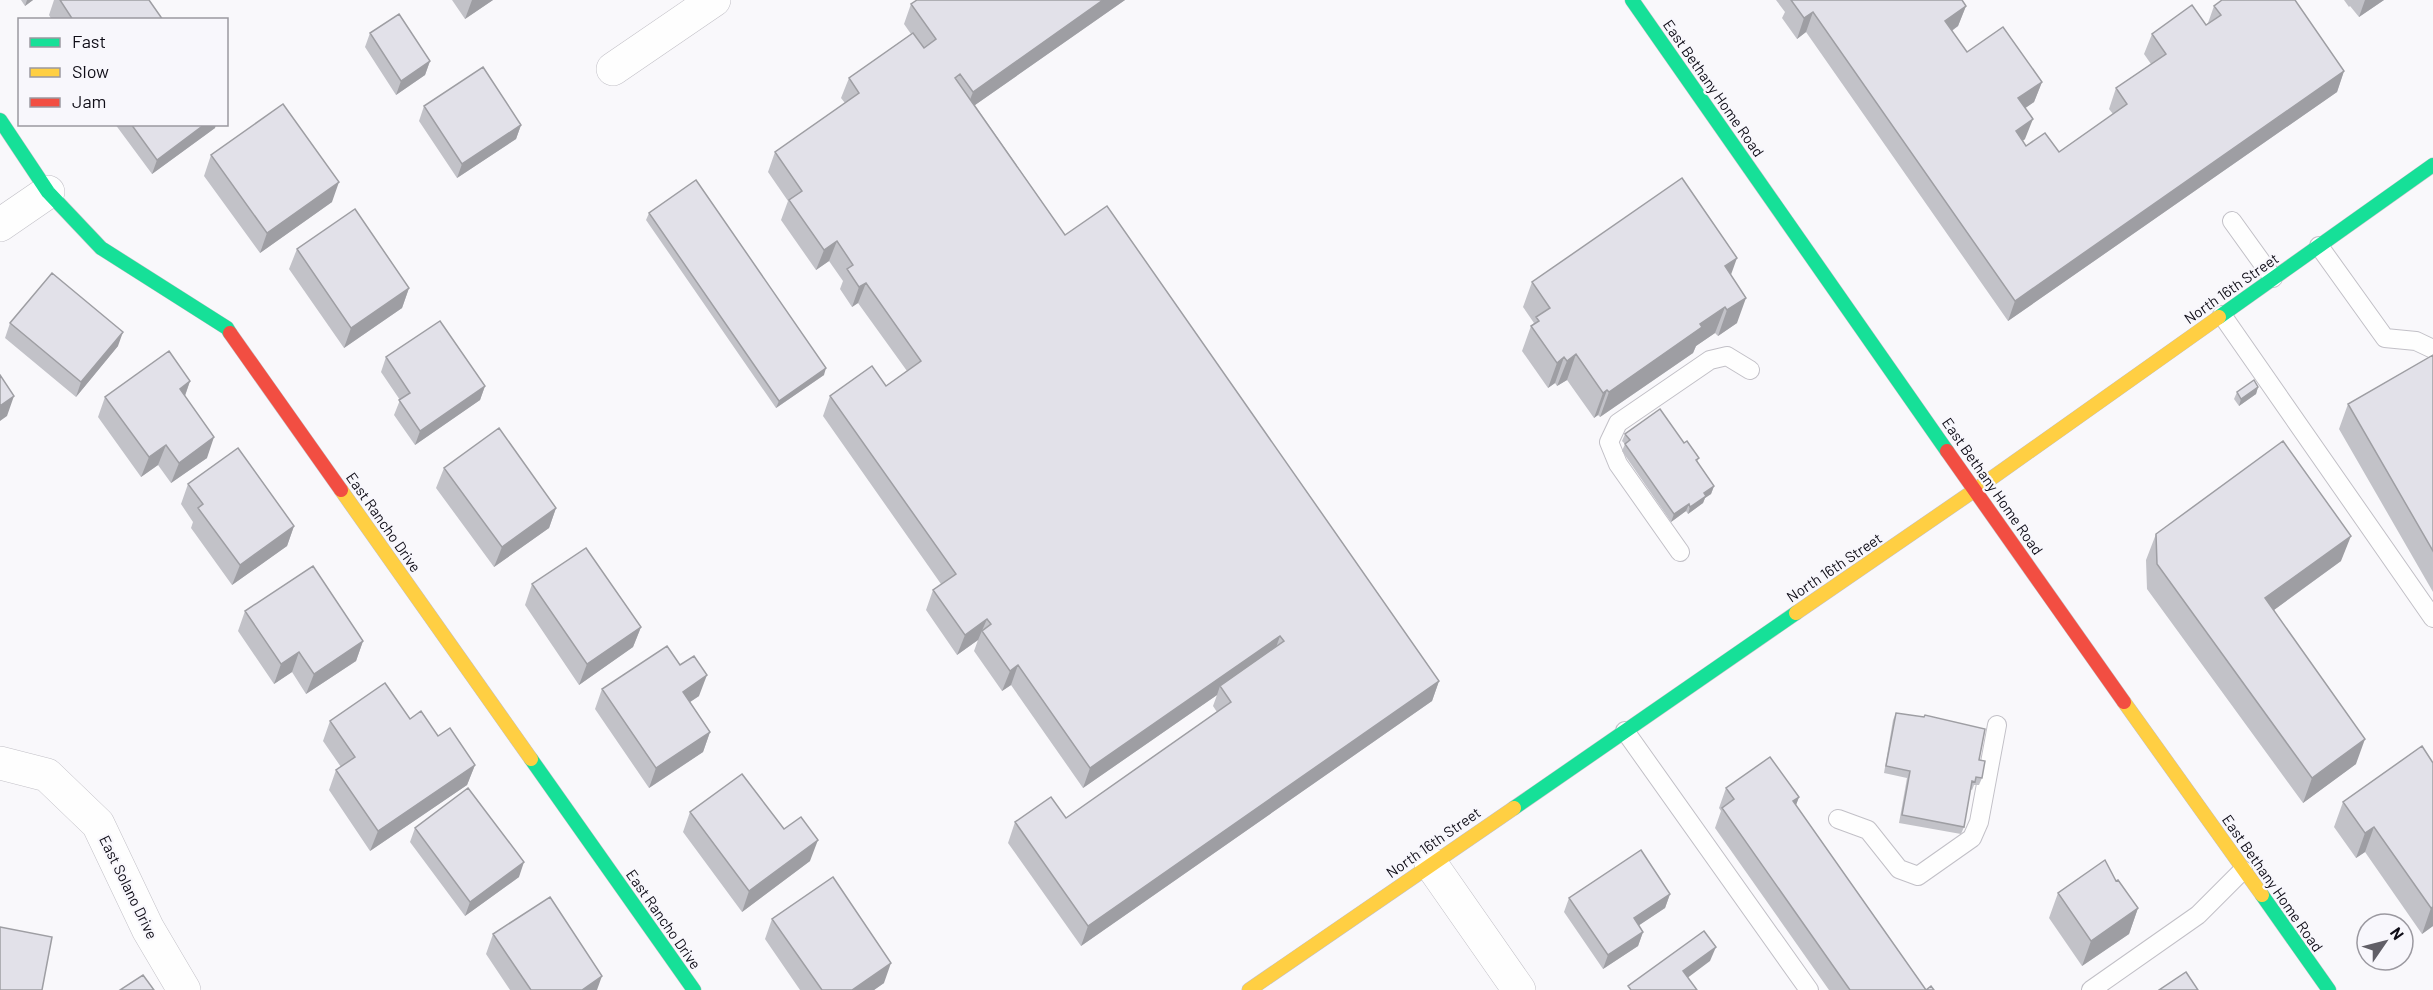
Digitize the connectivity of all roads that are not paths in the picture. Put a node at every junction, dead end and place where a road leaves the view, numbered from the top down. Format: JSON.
{"nodes":[{"id":1,"x":714,"y":0,"type":"edge"},
{"id":2,"x":1632,"y":0,"type":"edge"},
{"id":3,"x":613,"y":69,"type":"dead end"},
{"id":4,"x":0,"y":120,"type":"edge"},
{"id":5,"x":2433,"y":165,"type":"edge"},
{"id":6,"x":48,"y":192,"type":"junction"},
{"id":7,"x":2232,"y":221,"type":"dead end"},
{"id":8,"x":0,"y":225,"type":"edge"},
{"id":9,"x":2319,"y":246,"type":"junction"},
{"id":10,"x":2273,"y":278,"type":"junction"},
{"id":11,"x":2222,"y":315,"type":"junction"},
{"id":12,"x":2433,"y":349,"type":"edge"},
{"id":13,"x":1750,"y":370,"type":"dead end"},
{"id":14,"x":1975,"y":490,"type":"junction"},
{"id":15,"x":1680,"y":552,"type":"dead end"},
{"id":16,"x":2433,"y":618,"type":"edge"},
{"id":17,"x":1997,"y":725,"type":"dead end"},
{"id":18,"x":1625,"y":731,"type":"junction"},
{"id":19,"x":0,"y":763,"type":"edge"},
{"id":20,"x":1838,"y":819,"type":"dead end"},
{"id":21,"x":1431,"y":864,"type":"junction"},
{"id":22,"x":2243,"y":870,"type":"junction"},
{"id":23,"x":184,"y":990,"type":"edge"},
{"id":24,"x":694,"y":990,"type":"edge"},
{"id":25,"x":1249,"y":990,"type":"edge"},
{"id":26,"x":1519,"y":990,"type":"edge"},
{"id":27,"x":1809,"y":990,"type":"edge"},
{"id":28,"x":2091,"y":990,"type":"edge"},
{"id":29,"x":2329,"y":990,"type":"edge"}],
"edges":[{"from":1,"to":3,"type":"street"},
{"from":2,"to":14,"type":"main road","name":"East Bethany Home Road"},
{"from":4,"to":6,"type":"main road","name":"East Rancho Drive"},
{"from":5,"to":9,"type":"main road","name":"North 16th Street"},
{"from":6,"to":8,"type":"street"},
{"from":6,"to":24,"type":"main road","name":"East Rancho Drive"},
{"from":7,"to":10,"type":"lane"},
{"from":9,"to":10,"type":"main road","name":"North 16th Street"},
{"from":9,"to":12,"type":"lane"},
{"from":10,"to":11,"type":"main road","name":"North 16th Street"},
{"from":11,"to":14,"type":"main road","name":"North 16th Street"},
{"from":11,"to":16,"type":"lane"},
{"from":13,"to":15,"type":"lane"},
{"from":14,"to":18,"type":"main road","name":"North 16th Street"},
{"from":14,"to":22,"type":"main road","name":"East Bethany Home Road"},
{"from":17,"to":20,"type":"lane"},
{"from":18,"to":21,"type":"main road","name":"North 16th Street"},
{"from":18,"to":27,"type":"lane"},
{"from":19,"to":23,"type":"street","name":"East Solano Drive"},
{"from":21,"to":25,"type":"main road","name":"North 16th Street"},
{"from":21,"to":26,"type":"street"},
{"from":22,"to":28,"type":"lane"},
{"from":22,"to":29,"type":"main road","name":"East Bethany Home Road"}]}
